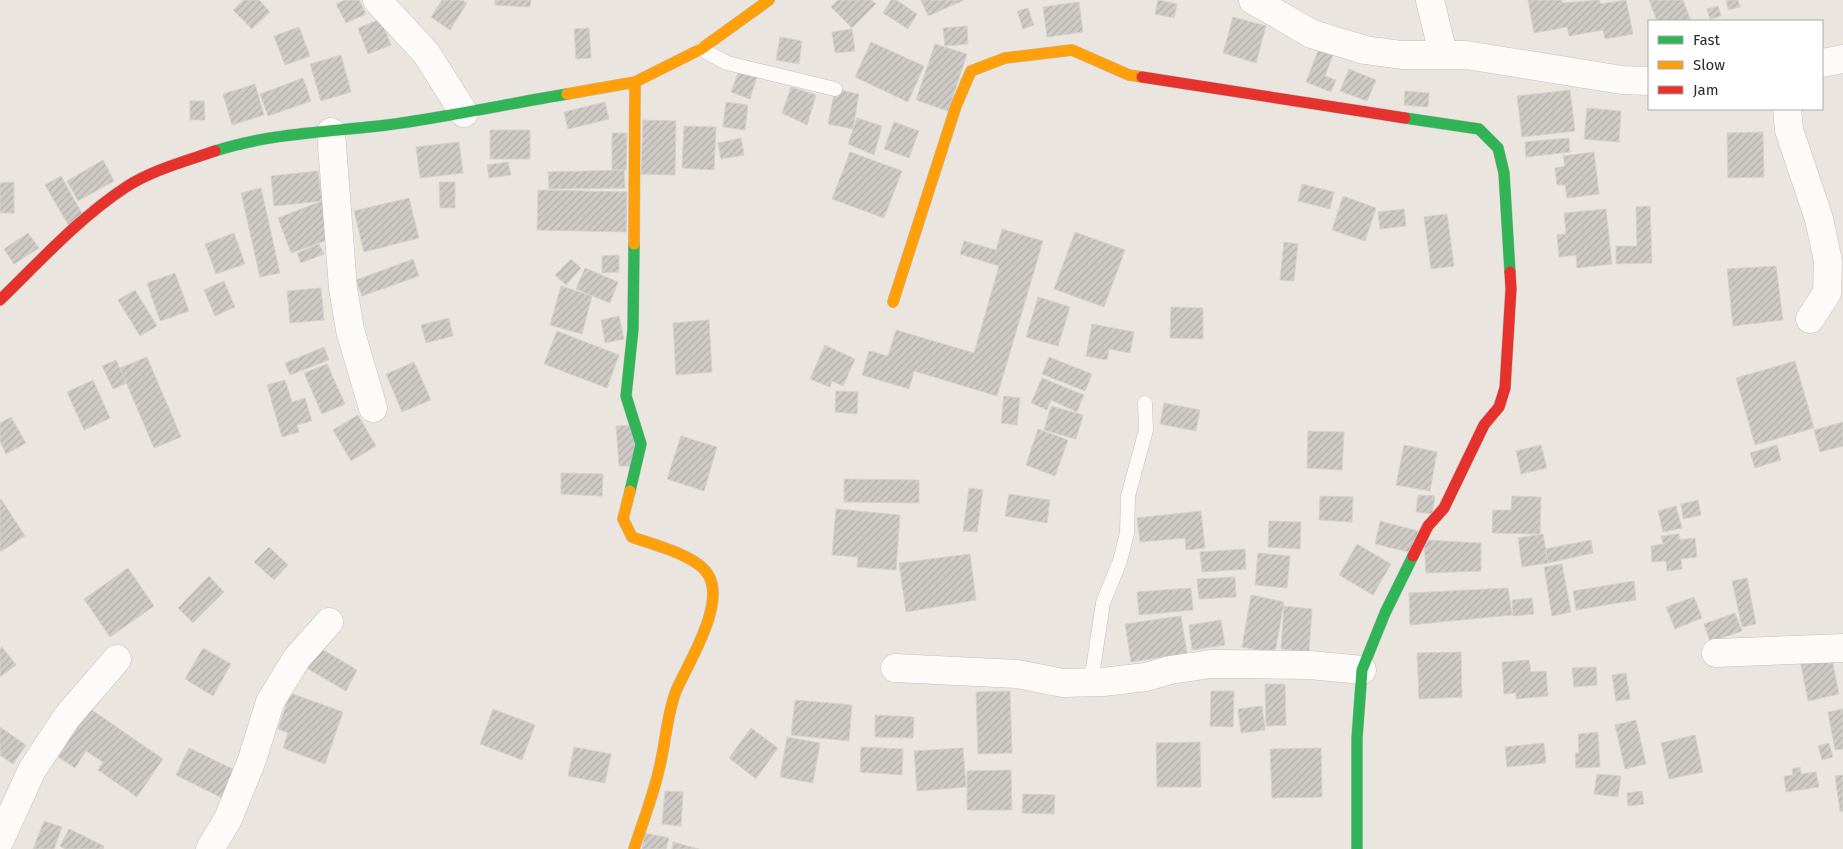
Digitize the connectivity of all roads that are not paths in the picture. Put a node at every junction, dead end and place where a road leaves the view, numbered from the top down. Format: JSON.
{"nodes":[{"id":1,"x":377,"y":0,"type":"edge"},
{"id":2,"x":769,"y":0,"type":"edge"},
{"id":3,"x":1253,"y":0,"type":"edge"},
{"id":4,"x":1430,"y":0,"type":"edge"},
{"id":5,"x":701,"y":49,"type":"junction"},
{"id":6,"x":1443,"y":54,"type":"junction"},
{"id":7,"x":1843,"y":59,"type":"edge"},
{"id":8,"x":1823,"y":63,"type":"edge"},
{"id":9,"x":1648,"y":81,"type":"edge"},
{"id":10,"x":635,"y":82,"type":"junction"},
{"id":11,"x":835,"y":89,"type":"dead end"},
{"id":12,"x":1787,"y":110,"type":"edge"},
{"id":13,"x":464,"y":113,"type":"junction"},
{"id":14,"x":331,"y":132,"type":"junction"},
{"id":15,"x":0,"y":300,"type":"edge"},
{"id":16,"x":893,"y":302,"type":"dead end"},
{"id":17,"x":1810,"y":319,"type":"dead end"},
{"id":18,"x":1145,"y":403,"type":"dead end"},
{"id":19,"x":373,"y":408,"type":"dead end"},
{"id":20,"x":328,"y":622,"type":"dead end"},
{"id":21,"x":1843,"y":648,"type":"edge"},
{"id":22,"x":1716,"y":653,"type":"dead end"},
{"id":23,"x":117,"y":659,"type":"dead end"},
{"id":24,"x":895,"y":668,"type":"dead end"},
{"id":25,"x":1362,"y":670,"type":"junction"},
{"id":26,"x":1091,"y":682,"type":"junction"},
{"id":27,"x":0,"y":840,"type":"edge"},
{"id":28,"x":210,"y":849,"type":"edge"},
{"id":29,"x":634,"y":849,"type":"edge"},
{"id":30,"x":1357,"y":849,"type":"edge"}],
"edges":[{"from":1,"to":13,"type":"street"},
{"from":2,"to":5,"type":"street"},
{"from":3,"to":6,"type":"street"},
{"from":4,"to":6,"type":"street"},
{"from":5,"to":10,"type":"street"},
{"from":5,"to":11,"type":"lane"},
{"from":6,"to":9,"type":"street"},
{"from":7,"to":8,"type":"street"},
{"from":10,"to":13,"type":"street"},
{"from":10,"to":29,"type":"street"},
{"from":12,"to":17,"type":"street"},
{"from":13,"to":14,"type":"street"},
{"from":14,"to":15,"type":"street"},
{"from":14,"to":19,"type":"street"},
{"from":16,"to":25,"type":"street"},
{"from":18,"to":26,"type":"lane"},
{"from":20,"to":28,"type":"street"},
{"from":21,"to":22,"type":"street"},
{"from":23,"to":27,"type":"street"},
{"from":24,"to":26,"type":"street"},
{"from":25,"to":26,"type":"street"},
{"from":25,"to":30,"type":"street"}]}
